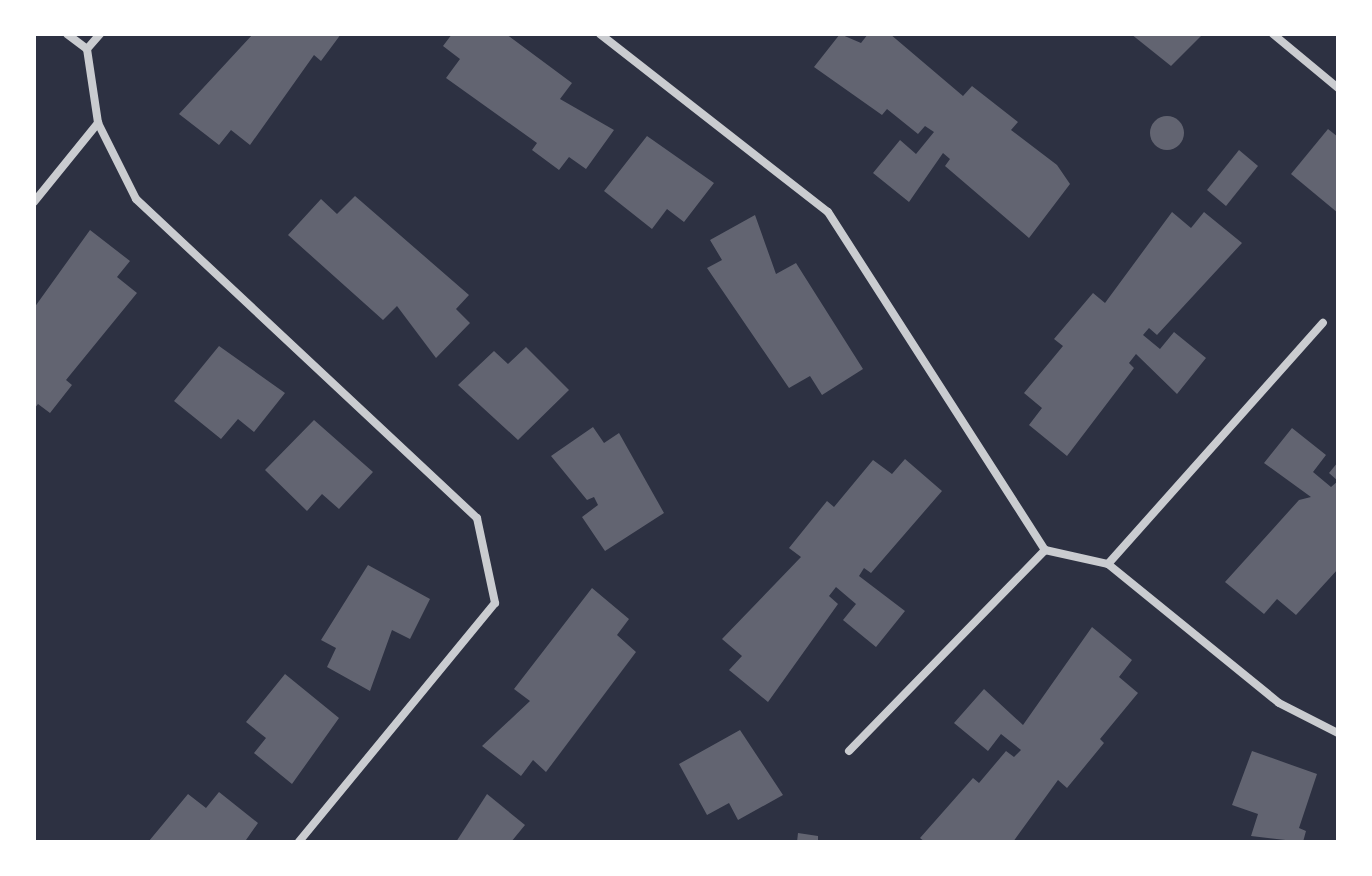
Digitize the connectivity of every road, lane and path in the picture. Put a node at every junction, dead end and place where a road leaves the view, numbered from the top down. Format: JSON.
{"nodes":[{"id":1,"x":67,"y":34,"type":"edge"},
{"id":2,"x":100,"y":34,"type":"edge"},
{"id":3,"x":600,"y":34,"type":"edge"},
{"id":4,"x":1273,"y":34,"type":"edge"},
{"id":5,"x":87,"y":49,"type":"junction"},
{"id":6,"x":1338,"y":88,"type":"edge"},
{"id":7,"x":98,"y":123,"type":"junction"},
{"id":8,"x":34,"y":202,"type":"edge"},
{"id":9,"x":1323,"y":323,"type":"dead end"},
{"id":10,"x":1045,"y":550,"type":"junction"},
{"id":11,"x":1108,"y":564,"type":"junction"},
{"id":12,"x":1338,"y":733,"type":"edge"},
{"id":13,"x":849,"y":751,"type":"dead end"},
{"id":14,"x":299,"y":842,"type":"edge"}],
"edges":[{"from":1,"to":5,"type":"street"},
{"from":2,"to":5,"type":"street"},
{"from":3,"to":10,"type":"street"},
{"from":4,"to":6,"type":"street"},
{"from":5,"to":7,"type":"street"},
{"from":7,"to":8,"type":"street"},
{"from":7,"to":14,"type":"street"},
{"from":9,"to":11,"type":"street"},
{"from":10,"to":11,"type":"street"},
{"from":10,"to":13,"type":"street"},
{"from":11,"to":12,"type":"street"}]}
